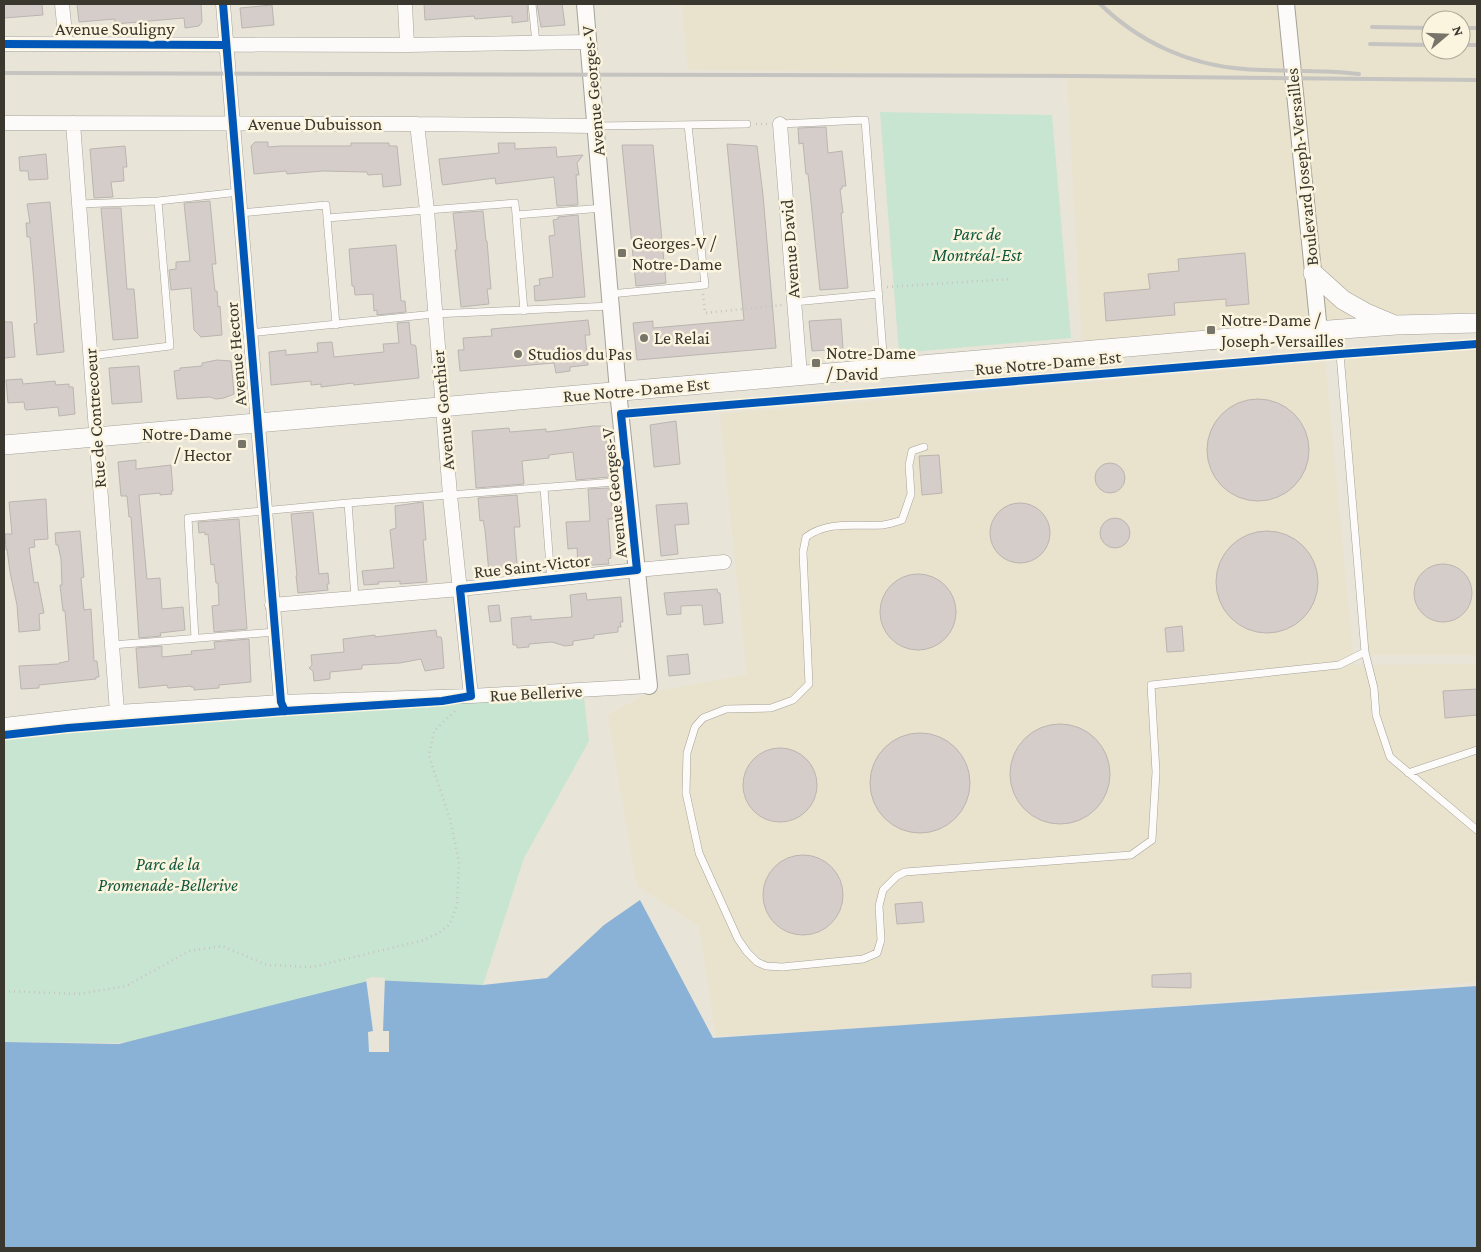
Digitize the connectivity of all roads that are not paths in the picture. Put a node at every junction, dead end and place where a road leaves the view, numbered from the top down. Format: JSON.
{"nodes":[{"id":1,"x":62,"y":4,"type":"edge"},
{"id":2,"x":223,"y":4,"type":"edge"},
{"id":3,"x":405,"y":4,"type":"edge"},
{"id":4,"x":532,"y":4,"type":"edge"},
{"id":5,"x":585,"y":4,"type":"edge"},
{"id":6,"x":1286,"y":4,"type":"edge"},
{"id":7,"x":588,"y":42,"type":"junction"},
{"id":8,"x":536,"y":43,"type":"junction"},
{"id":9,"x":4,"y":44,"type":"edge"},
{"id":10,"x":66,"y":44,"type":"junction"},
{"id":11,"x":226,"y":44,"type":"junction"},
{"id":12,"x":407,"y":45,"type":"junction"},
{"id":13,"x":4,"y":123,"type":"edge"},
{"id":14,"x":73,"y":123,"type":"junction"},
{"id":15,"x":233,"y":124,"type":"junction"},
{"id":16,"x":417,"y":124,"type":"junction"},
{"id":17,"x":747,"y":124,"type":"road end"},
{"id":18,"x":780,"y":124,"type":"joint"},
{"id":19,"x":688,"y":125,"type":"junction"},
{"id":20,"x":596,"y":126,"type":"junction"},
{"id":21,"x":239,"y":192,"type":"junction"},
{"id":22,"x":158,"y":201,"type":"junction"},
{"id":23,"x":79,"y":204,"type":"junction"},
{"id":24,"x":603,"y":208,"type":"junction"},
{"id":25,"x":426,"y":210,"type":"junction"},
{"id":26,"x":241,"y":213,"type":"junction"},
{"id":27,"x":516,"y":215,"type":"junction"},
{"id":28,"x":327,"y":218,"type":"junction"},
{"id":29,"x":1313,"y":273,"type":"junction"},
{"id":30,"x":879,"y":291,"type":"junction"},
{"id":31,"x":611,"y":300,"type":"junction"},
{"id":32,"x":794,"y":302,"type":"junction"},
{"id":33,"x":524,"y":310,"type":"junction"},
{"id":34,"x":434,"y":314,"type":"junction"},
{"id":35,"x":1477,"y":323,"type":"edge"},
{"id":36,"x":336,"y":325,"type":"junction"},
{"id":37,"x":1396,"y":325,"type":"junction"},
{"id":38,"x":1319,"y":331,"type":"junction"},
{"id":39,"x":249,"y":333,"type":"junction"},
{"id":40,"x":90,"y":356,"type":"junction"},
{"id":41,"x":884,"y":368,"type":"junction"},
{"id":42,"x":800,"y":375,"type":"junction"},
{"id":43,"x":618,"y":391,"type":"junction"},
{"id":44,"x":444,"y":407,"type":"junction"},
{"id":45,"x":257,"y":423,"type":"junction"},
{"id":46,"x":96,"y":437,"type":"junction"},
{"id":47,"x":4,"y":445,"type":"edge"},
{"id":48,"x":924,"y":448,"type":"dead end"},
{"id":49,"x":628,"y":481,"type":"junction"},
{"id":50,"x":544,"y":488,"type":"junction"},
{"id":51,"x":450,"y":495,"type":"junction"},
{"id":52,"x":348,"y":503,"type":"junction"},
{"id":53,"x":264,"y":512,"type":"junction"},
{"id":54,"x":724,"y":562,"type":"dead end"},
{"id":55,"x":637,"y":570,"type":"junction"},
{"id":56,"x":551,"y":580,"type":"junction"},
{"id":57,"x":460,"y":589,"type":"junction"},
{"id":58,"x":354,"y":598,"type":"junction"},
{"id":59,"x":272,"y":606,"type":"junction"},
{"id":60,"x":275,"y":632,"type":"junction"},
{"id":61,"x":195,"y":638,"type":"junction"},
{"id":62,"x":112,"y":645,"type":"junction"},
{"id":63,"x":1365,"y":652,"type":"junction"},
{"id":64,"x":649,"y":686,"type":"joint"},
{"id":65,"x":472,"y":696,"type":"junction"},
{"id":66,"x":281,"y":702,"type":"junction"},
{"id":67,"x":117,"y":712,"type":"junction"},
{"id":68,"x":4,"y":725,"type":"edge"},
{"id":69,"x":1477,"y":750,"type":"edge"},
{"id":70,"x":1408,"y":773,"type":"junction"},
{"id":71,"x":1477,"y":830,"type":"edge"}],
"edges":[{"from":1,"to":10,"type":"street"},
{"from":2,"to":11,"type":"street","name":"Avenue Hector"},
{"from":3,"to":12,"type":"street"},
{"from":4,"to":8,"type":"lane"},
{"from":5,"to":7,"type":"street","name":"Avenue Georges-V"},
{"from":6,"to":29,"type":"street","name":"Boulevard Joseph-Versailles"},
{"from":7,"to":8,"type":"street","name":"Avenue Souligny"},
{"from":7,"to":20,"type":"street","name":"Avenue Georges-V"},
{"from":8,"to":12,"type":"street","name":"Avenue Souligny"},
{"from":9,"to":10,"type":"street","name":"Avenue Souligny"},
{"from":10,"to":11,"type":"street","name":"Avenue Souligny"},
{"from":11,"to":12,"type":"street","name":"Avenue Souligny"},
{"from":11,"to":15,"type":"street","name":"Avenue Hector"},
{"from":13,"to":14,"type":"street","name":"Avenue Dubuisson"},
{"from":14,"to":15,"type":"street","name":"Avenue Dubuisson"},
{"from":14,"to":23,"type":"street","name":"Rue de Contrecoeur"},
{"from":15,"to":16,"type":"street","name":"Avenue Dubuisson"},
{"from":15,"to":21,"type":"street","name":"Avenue Hector"},
{"from":16,"to":20,"type":"street","name":"Avenue Dubuisson"},
{"from":16,"to":25,"type":"street","name":"Avenue Gonthier"},
{"from":17,"to":19,"type":"lane"},
{"from":18,"to":30,"type":"lane"},
{"from":18,"to":32,"type":"street","name":"Avenue David"},
{"from":19,"to":20,"type":"lane"},
{"from":19,"to":31,"type":"lane"},
{"from":20,"to":24,"type":"street","name":"Avenue Georges-V"},
{"from":21,"to":22,"type":"lane"},
{"from":21,"to":26,"type":"street","name":"Avenue Hector"},
{"from":22,"to":23,"type":"lane"},
{"from":22,"to":40,"type":"lane"},
{"from":23,"to":40,"type":"street","name":"Rue de Contrecoeur"},
{"from":24,"to":27,"type":"lane"},
{"from":24,"to":31,"type":"street","name":"Avenue Georges-V"},
{"from":25,"to":27,"type":"lane"},
{"from":25,"to":28,"type":"lane"},
{"from":25,"to":34,"type":"street","name":"Avenue Gonthier"},
{"from":26,"to":28,"type":"lane"},
{"from":26,"to":39,"type":"street","name":"Avenue Hector"},
{"from":27,"to":33,"type":"lane"},
{"from":28,"to":36,"type":"lane"},
{"from":29,"to":37,"type":"main road"},
{"from":29,"to":38,"type":"street","name":"Boulevard Joseph-Versailles"},
{"from":30,"to":32,"type":"lane"},
{"from":30,"to":41,"type":"lane"},
{"from":31,"to":33,"type":"lane"},
{"from":31,"to":43,"type":"street","name":"Avenue Georges-V"},
{"from":32,"to":42,"type":"street","name":"Avenue David"},
{"from":33,"to":34,"type":"lane"},
{"from":34,"to":36,"type":"lane"},
{"from":34,"to":44,"type":"street","name":"Avenue Gonthier"},
{"from":35,"to":37,"type":"main road","name":"Rue Notre-Dame Est"},
{"from":36,"to":39,"type":"lane"},
{"from":37,"to":38,"type":"main road","name":"Rue Notre-Dame Est"},
{"from":38,"to":41,"type":"main road","name":"Rue Notre-Dame Est"},
{"from":38,"to":63,"type":"lane"},
{"from":39,"to":45,"type":"street","name":"Avenue Hector"},
{"from":40,"to":46,"type":"street","name":"Rue de Contrecoeur"},
{"from":41,"to":42,"type":"main road","name":"Rue Notre-Dame Est"},
{"from":42,"to":43,"type":"main road","name":"Rue Notre-Dame Est"},
{"from":43,"to":44,"type":"main road","name":"Rue Notre-Dame Est"},
{"from":43,"to":49,"type":"street","name":"Avenue Georges-V"},
{"from":44,"to":45,"type":"main road","name":"Rue Notre-Dame Est"},
{"from":44,"to":51,"type":"street","name":"Avenue Gonthier"},
{"from":45,"to":46,"type":"main road","name":"Rue Notre-Dame Est"},
{"from":45,"to":53,"type":"street","name":"Avenue Hector"},
{"from":46,"to":47,"type":"main road","name":"Rue Notre-Dame Est"},
{"from":46,"to":62,"type":"street","name":"Rue de Contrecoeur"},
{"from":48,"to":63,"type":"lane"},
{"from":49,"to":50,"type":"lane"},
{"from":49,"to":55,"type":"street","name":"Avenue Georges-V"},
{"from":50,"to":51,"type":"lane"},
{"from":50,"to":56,"type":"lane"},
{"from":51,"to":52,"type":"lane"},
{"from":51,"to":57,"type":"street","name":"Avenue Gonthier"},
{"from":52,"to":53,"type":"lane"},
{"from":52,"to":58,"type":"lane"},
{"from":53,"to":59,"type":"street","name":"Avenue Hector"},
{"from":53,"to":61,"type":"lane"},
{"from":54,"to":55,"type":"street","name":"Rue Saint-Victor"},
{"from":55,"to":56,"type":"street","name":"Rue Saint-Victor"},
{"from":55,"to":64,"type":"street","name":"Avenue Georges-V"},
{"from":56,"to":57,"type":"street","name":"Rue Saint-Victor"},
{"from":57,"to":58,"type":"street","name":"Rue Saint-Victor"},
{"from":57,"to":65,"type":"street","name":"Avenue Gonthier"},
{"from":58,"to":59,"type":"street","name":"Rue Saint-Victor"},
{"from":59,"to":60,"type":"street","name":"Avenue Hector"},
{"from":60,"to":61,"type":"lane"},
{"from":60,"to":66,"type":"street","name":"Avenue Hector"},
{"from":61,"to":62,"type":"lane"},
{"from":62,"to":67,"type":"street","name":"Rue de Contrecoeur"},
{"from":63,"to":70,"type":"lane"},
{"from":64,"to":65,"type":"street","name":"Rue Bellerive"},
{"from":65,"to":66,"type":"street","name":"Rue Bellerive"},
{"from":66,"to":67,"type":"street","name":"Rue Bellerive"},
{"from":67,"to":68,"type":"street","name":"Rue Bellerive"},
{"from":69,"to":70,"type":"lane"},
{"from":70,"to":71,"type":"lane"}]}
